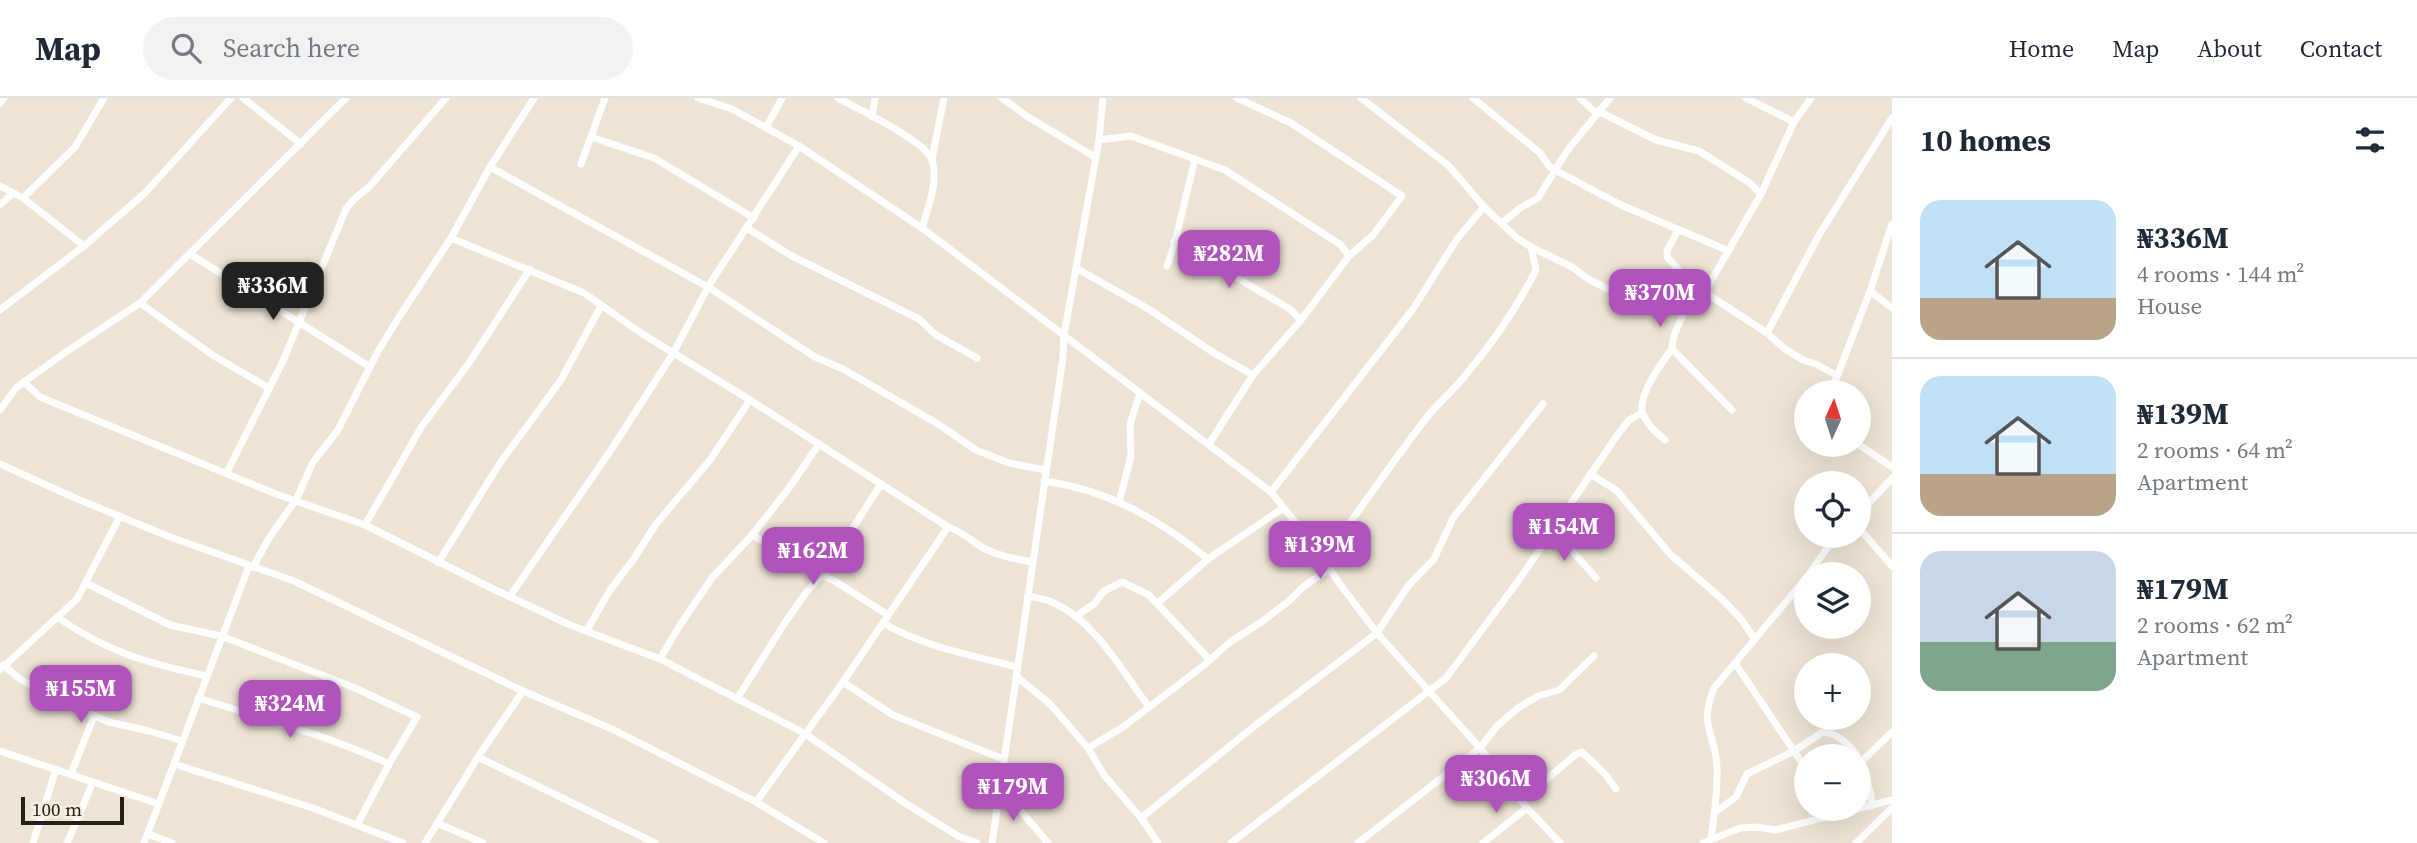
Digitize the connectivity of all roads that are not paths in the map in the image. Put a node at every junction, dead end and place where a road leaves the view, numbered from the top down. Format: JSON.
{"nodes":[{"id":1,"x":4,"y":98,"type":"edge"},
{"id":2,"x":104,"y":98,"type":"edge"},
{"id":3,"x":231,"y":98,"type":"edge"},
{"id":4,"x":243,"y":98,"type":"edge"},
{"id":5,"x":346,"y":98,"type":"edge"},
{"id":6,"x":446,"y":98,"type":"edge"},
{"id":7,"x":534,"y":98,"type":"edge"},
{"id":8,"x":605,"y":98,"type":"edge"},
{"id":9,"x":698,"y":98,"type":"edge"},
{"id":10,"x":782,"y":98,"type":"edge"},
{"id":11,"x":838,"y":98,"type":"edge"},
{"id":12,"x":875,"y":98,"type":"edge"},
{"id":13,"x":944,"y":98,"type":"edge"},
{"id":14,"x":1002,"y":98,"type":"edge"},
{"id":15,"x":1103,"y":98,"type":"edge"},
{"id":16,"x":1237,"y":98,"type":"edge"},
{"id":17,"x":1361,"y":98,"type":"edge"},
{"id":18,"x":1473,"y":98,"type":"edge"},
{"id":19,"x":1580,"y":98,"type":"edge"},
{"id":20,"x":1610,"y":98,"type":"edge"},
{"id":21,"x":1746,"y":98,"type":"edge"},
{"id":22,"x":1811,"y":98,"type":"edge"},
{"id":23,"x":0,"y":103,"type":"edge"},
{"id":24,"x":1597,"y":112,"type":"junction"},
{"id":25,"x":872,"y":117,"type":"junction"},
{"id":26,"x":1892,"y":118,"type":"edge"},
{"id":27,"x":1794,"y":122,"type":"junction"},
{"id":28,"x":766,"y":128,"type":"junction"},
{"id":29,"x":591,"y":136,"type":"junction"},
{"id":30,"x":1099,"y":140,"type":"junction"},
{"id":31,"x":301,"y":144,"type":"junction"},
{"id":32,"x":799,"y":146,"type":"junction"},
{"id":33,"x":1095,"y":157,"type":"junction"},
{"id":34,"x":932,"y":159,"type":"junction"},
{"id":35,"x":1195,"y":159,"type":"junction"},
{"id":36,"x":581,"y":164,"type":"dead end"},
{"id":37,"x":490,"y":167,"type":"junction"},
{"id":38,"x":1555,"y":170,"type":"junction"},
{"id":39,"x":0,"y":186,"type":"edge"},
{"id":40,"x":13,"y":193,"type":"junction"},
{"id":41,"x":1761,"y":194,"type":"junction"},
{"id":42,"x":23,"y":198,"type":"junction"},
{"id":43,"x":0,"y":205,"type":"edge"},
{"id":44,"x":1484,"y":207,"type":"junction"},
{"id":45,"x":754,"y":218,"type":"junction"},
{"id":46,"x":1502,"y":223,"type":"junction"},
{"id":47,"x":1892,"y":224,"type":"edge"},
{"id":48,"x":747,"y":228,"type":"junction"},
{"id":49,"x":922,"y":228,"type":"junction"},
{"id":50,"x":1678,"y":230,"type":"junction"},
{"id":51,"x":451,"y":238,"type":"junction"},
{"id":52,"x":1174,"y":241,"type":"junction"},
{"id":53,"x":84,"y":246,"type":"junction"},
{"id":54,"x":1531,"y":247,"type":"junction"},
{"id":55,"x":1729,"y":250,"type":"junction"},
{"id":56,"x":190,"y":254,"type":"junction"},
{"id":57,"x":1349,"y":256,"type":"junction"},
{"id":58,"x":1167,"y":266,"type":"dead end"},
{"id":59,"x":1076,"y":268,"type":"junction"},
{"id":60,"x":530,"y":269,"type":"junction"},
{"id":61,"x":708,"y":287,"type":"junction"},
{"id":62,"x":1870,"y":291,"type":"junction"},
{"id":63,"x":140,"y":303,"type":"junction"},
{"id":64,"x":601,"y":306,"type":"junction"},
{"id":65,"x":1684,"y":306,"type":"junction"},
{"id":66,"x":1892,"y":308,"type":"edge"},
{"id":67,"x":0,"y":310,"type":"edge"},
{"id":68,"x":1301,"y":320,"type":"junction"},
{"id":69,"x":299,"y":323,"type":"junction"},
{"id":70,"x":1767,"y":333,"type":"junction"},
{"id":71,"x":1064,"y":335,"type":"junction"},
{"id":72,"x":1672,"y":349,"type":"junction"},
{"id":73,"x":674,"y":352,"type":"junction"},
{"id":74,"x":977,"y":358,"type":"dead end"},
{"id":75,"x":370,"y":367,"type":"junction"},
{"id":76,"x":1253,"y":375,"type":"junction"},
{"id":77,"x":1836,"y":375,"type":"junction"},
{"id":78,"x":1835,"y":380,"type":"edge"},
{"id":79,"x":24,"y":382,"type":"junction"},
{"id":80,"x":269,"y":388,"type":"junction"},
{"id":81,"x":1140,"y":393,"type":"junction"},
{"id":82,"x":750,"y":400,"type":"junction"},
{"id":83,"x":1543,"y":404,"type":"dead end"},
{"id":84,"x":0,"y":410,"type":"edge"},
{"id":85,"x":1732,"y":410,"type":"dead end"},
{"id":86,"x":1642,"y":413,"type":"junction"},
{"id":87,"x":1665,"y":440,"type":"dead end"},
{"id":88,"x":819,"y":444,"type":"junction"},
{"id":89,"x":1209,"y":444,"type":"junction"},
{"id":90,"x":1871,"y":453,"type":"edge"},
{"id":91,"x":0,"y":464,"type":"edge"},
{"id":92,"x":1892,"y":467,"type":"edge"},
{"id":93,"x":1045,"y":470,"type":"junction"},
{"id":94,"x":227,"y":472,"type":"junction"},
{"id":95,"x":1590,"y":474,"type":"junction"},
{"id":96,"x":1892,"y":478,"type":"edge"},
{"id":97,"x":1044,"y":481,"type":"junction"},
{"id":98,"x":881,"y":484,"type":"junction"},
{"id":99,"x":1271,"y":492,"type":"junction"},
{"id":100,"x":296,"y":500,"type":"junction"},
{"id":101,"x":1871,"y":501,"type":"edge"},
{"id":102,"x":1119,"y":502,"type":"junction"},
{"id":103,"x":1283,"y":508,"type":"junction"},
{"id":104,"x":120,"y":516,"type":"junction"},
{"id":105,"x":365,"y":525,"type":"junction"},
{"id":106,"x":948,"y":527,"type":"junction"},
{"id":107,"x":1553,"y":529,"type":"junction"},
{"id":108,"x":752,"y":535,"type":"junction"},
{"id":109,"x":1871,"y":542,"type":"edge"},
{"id":110,"x":1208,"y":559,"type":"junction"},
{"id":111,"x":1323,"y":559,"type":"junction"},
{"id":112,"x":1032,"y":562,"type":"junction"},
{"id":113,"x":438,"y":563,"type":"junction"},
{"id":114,"x":1892,"y":566,"type":"edge"},
{"id":115,"x":251,"y":567,"type":"junction"},
{"id":116,"x":1329,"y":569,"type":"junction"},
{"id":117,"x":821,"y":575,"type":"junction"},
{"id":118,"x":1596,"y":578,"type":"dead end"},
{"id":119,"x":86,"y":583,"type":"junction"},
{"id":120,"x":1794,"y":592,"type":"edge"},
{"id":121,"x":510,"y":596,"type":"junction"},
{"id":122,"x":1027,"y":596,"type":"junction"},
{"id":123,"x":1157,"y":603,"type":"junction"},
{"id":124,"x":888,"y":615,"type":"junction"},
{"id":125,"x":1076,"y":616,"type":"junction"},
{"id":126,"x":57,"y":617,"type":"junction"},
{"id":127,"x":883,"y":623,"type":"junction"},
{"id":128,"x":587,"y":630,"type":"junction"},
{"id":129,"x":1377,"y":633,"type":"junction"},
{"id":130,"x":221,"y":636,"type":"junction"},
{"id":131,"x":1754,"y":638,"type":"junction"},
{"id":132,"x":1594,"y":656,"type":"dead end"},
{"id":133,"x":660,"y":659,"type":"junction"},
{"id":134,"x":1210,"y":660,"type":"junction"},
{"id":135,"x":1735,"y":663,"type":"junction"},
{"id":136,"x":1,"y":668,"type":"edge"},
{"id":137,"x":1016,"y":672,"type":"junction"},
{"id":138,"x":206,"y":676,"type":"junction"},
{"id":139,"x":843,"y":681,"type":"junction"},
{"id":140,"x":523,"y":691,"type":"junction"},
{"id":141,"x":1430,"y":691,"type":"junction"},
{"id":142,"x":198,"y":698,"type":"junction"},
{"id":143,"x":737,"y":699,"type":"junction"},
{"id":144,"x":1149,"y":707,"type":"junction"},
{"id":145,"x":94,"y":716,"type":"junction"},
{"id":146,"x":1892,"y":732,"type":"edge"},
{"id":147,"x":804,"y":733,"type":"junction"},
{"id":148,"x":182,"y":741,"type":"junction"},
{"id":149,"x":1805,"y":744,"type":"edge"},
{"id":150,"x":1845,"y":744,"type":"edge"},
{"id":151,"x":1087,"y":748,"type":"junction"},
{"id":152,"x":1479,"y":748,"type":"junction"},
{"id":153,"x":1871,"y":749,"type":"edge"},
{"id":154,"x":0,"y":751,"type":"edge"},
{"id":155,"x":1794,"y":751,"type":"joint"},
{"id":156,"x":478,"y":757,"type":"junction"},
{"id":157,"x":1003,"y":759,"type":"junction"},
{"id":158,"x":174,"y":764,"type":"junction"},
{"id":159,"x":388,"y":764,"type":"junction"},
{"id":160,"x":55,"y":769,"type":"junction"},
{"id":161,"x":71,"y":774,"type":"junction"},
{"id":162,"x":93,"y":782,"type":"junction"},
{"id":163,"x":999,"y":785,"type":"junction"},
{"id":164,"x":1616,"y":789,"type":"dead end"},
{"id":165,"x":1892,"y":800,"type":"edge"},
{"id":166,"x":1521,"y":801,"type":"junction"},
{"id":167,"x":756,"y":802,"type":"junction"},
{"id":168,"x":159,"y":804,"type":"junction"},
{"id":169,"x":1871,"y":806,"type":"edge"},
{"id":170,"x":1892,"y":807,"type":"edge"},
{"id":171,"x":1527,"y":808,"type":"junction"},
{"id":172,"x":1714,"y":813,"type":"junction"},
{"id":173,"x":1141,"y":818,"type":"junction"},
{"id":174,"x":1801,"y":821,"type":"edge"},
{"id":175,"x":437,"y":823,"type":"junction"},
{"id":176,"x":357,"y":825,"type":"junction"},
{"id":177,"x":148,"y":834,"type":"junction"},
{"id":178,"x":1711,"y":839,"type":"junction"},
{"id":179,"x":33,"y":843,"type":"edge"},
{"id":180,"x":67,"y":843,"type":"edge"},
{"id":181,"x":145,"y":843,"type":"edge"},
{"id":182,"x":172,"y":843,"type":"edge"},
{"id":183,"x":403,"y":843,"type":"edge"},
{"id":184,"x":425,"y":843,"type":"edge"},
{"id":185,"x":483,"y":843,"type":"edge"},
{"id":186,"x":655,"y":843,"type":"edge"},
{"id":187,"x":824,"y":843,"type":"edge"},
{"id":188,"x":977,"y":843,"type":"edge"},
{"id":189,"x":992,"y":843,"type":"edge"},
{"id":190,"x":1048,"y":843,"type":"edge"},
{"id":191,"x":1158,"y":843,"type":"edge"},
{"id":192,"x":1231,"y":843,"type":"edge"},
{"id":193,"x":1358,"y":843,"type":"edge"},
{"id":194,"x":1483,"y":843,"type":"edge"},
{"id":195,"x":1560,"y":843,"type":"edge"},
{"id":196,"x":1703,"y":843,"type":"edge"},
{"id":197,"x":1856,"y":843,"type":"edge"}],
"edges":[{"from":1,"to":23,"type":"street"},
{"from":2,"to":42,"type":"street"},
{"from":3,"to":53,"type":"street"},
{"from":4,"to":31,"type":"street"},
{"from":5,"to":31,"type":"street"},
{"from":6,"to":69,"type":"street"},
{"from":7,"to":37,"type":"street"},
{"from":8,"to":29,"type":"street"},
{"from":9,"to":28,"type":"street"},
{"from":10,"to":28,"type":"street"},
{"from":11,"to":25,"type":"street"},
{"from":12,"to":25,"type":"street"},
{"from":13,"to":34,"type":"street"},
{"from":14,"to":33,"type":"street"},
{"from":15,"to":30,"type":"street"},
{"from":16,"to":57,"type":"street"},
{"from":17,"to":44,"type":"street"},
{"from":18,"to":38,"type":"street"},
{"from":19,"to":24,"type":"street"},
{"from":20,"to":24,"type":"street"},
{"from":21,"to":27,"type":"street"},
{"from":22,"to":27,"type":"street"},
{"from":24,"to":38,"type":"street"},
{"from":24,"to":41,"type":"street"},
{"from":25,"to":34,"type":"street"},
{"from":26,"to":70,"type":"street"},
{"from":27,"to":41,"type":"street"},
{"from":28,"to":32,"type":"street"},
{"from":29,"to":36,"type":"street"},
{"from":29,"to":45,"type":"street"},
{"from":30,"to":33,"type":"street"},
{"from":30,"to":35,"type":"street"},
{"from":31,"to":56,"type":"street"},
{"from":32,"to":45,"type":"street"},
{"from":32,"to":49,"type":"street"},
{"from":33,"to":59,"type":"street"},
{"from":34,"to":49,"type":"street"},
{"from":35,"to":52,"type":"street"},
{"from":35,"to":57,"type":"street"},
{"from":37,"to":51,"type":"street"},
{"from":37,"to":61,"type":"street"},
{"from":38,"to":46,"type":"street"},
{"from":38,"to":50,"type":"street"},
{"from":39,"to":40,"type":"street"},
{"from":40,"to":42,"type":"street"},
{"from":40,"to":43,"type":"street"},
{"from":41,"to":55,"type":"street"},
{"from":42,"to":53,"type":"street"},
{"from":44,"to":46,"type":"street"},
{"from":44,"to":99,"type":"street"},
{"from":45,"to":48,"type":"street"},
{"from":46,"to":54,"type":"street"},
{"from":47,"to":62,"type":"street"},
{"from":48,"to":61,"type":"street"},
{"from":48,"to":74,"type":"street"},
{"from":49,"to":71,"type":"street"},
{"from":50,"to":55,"type":"street"},
{"from":50,"to":65,"type":"street"},
{"from":51,"to":60,"type":"street"},
{"from":51,"to":75,"type":"street"},
{"from":52,"to":58,"type":"street"},
{"from":52,"to":68,"type":"street"},
{"from":53,"to":67,"type":"street"},
{"from":54,"to":65,"type":"street"},
{"from":54,"to":111,"type":"street"},
{"from":55,"to":70,"type":"street"},
{"from":56,"to":63,"type":"street"},
{"from":56,"to":69,"type":"street"},
{"from":57,"to":68,"type":"street"},
{"from":59,"to":71,"type":"street"},
{"from":59,"to":76,"type":"street"},
{"from":60,"to":64,"type":"street"},
{"from":60,"to":105,"type":"street"},
{"from":61,"to":73,"type":"street"},
{"from":61,"to":93,"type":"street"},
{"from":62,"to":66,"type":"street"},
{"from":62,"to":77,"type":"street"},
{"from":63,"to":79,"type":"street"},
{"from":63,"to":80,"type":"street"},
{"from":64,"to":73,"type":"street"},
{"from":64,"to":113,"type":"street"},
{"from":65,"to":72,"type":"street"},
{"from":68,"to":76,"type":"street"},
{"from":69,"to":75,"type":"street"},
{"from":69,"to":80,"type":"street"},
{"from":70,"to":77,"type":"street"},
{"from":71,"to":81,"type":"street"},
{"from":71,"to":93,"type":"street"},
{"from":72,"to":85,"type":"street"},
{"from":72,"to":86,"type":"street"},
{"from":73,"to":82,"type":"street"},
{"from":73,"to":121,"type":"street"},
{"from":75,"to":100,"type":"street"},
{"from":76,"to":89,"type":"street"},
{"from":77,"to":78,"type":"street"},
{"from":79,"to":84,"type":"street"},
{"from":79,"to":94,"type":"street"},
{"from":80,"to":94,"type":"street"},
{"from":81,"to":89,"type":"street"},
{"from":81,"to":102,"type":"street"},
{"from":82,"to":88,"type":"street"},
{"from":82,"to":128,"type":"street"},
{"from":83,"to":129,"type":"street"},
{"from":86,"to":87,"type":"street"},
{"from":86,"to":95,"type":"street"},
{"from":88,"to":98,"type":"street"},
{"from":88,"to":108,"type":"street"},
{"from":89,"to":99,"type":"street"},
{"from":90,"to":92,"type":"street"},
{"from":91,"to":104,"type":"street"},
{"from":93,"to":97,"type":"street"},
{"from":94,"to":100,"type":"street"},
{"from":95,"to":107,"type":"street"},
{"from":95,"to":131,"type":"street"},
{"from":96,"to":101,"type":"street"},
{"from":97,"to":102,"type":"street"},
{"from":97,"to":112,"type":"street"},
{"from":98,"to":106,"type":"street"},
{"from":98,"to":117,"type":"street"},
{"from":99,"to":103,"type":"street"},
{"from":100,"to":105,"type":"street"},
{"from":100,"to":115,"type":"street"},
{"from":102,"to":110,"type":"street"},
{"from":103,"to":110,"type":"street"},
{"from":103,"to":111,"type":"street"},
{"from":104,"to":115,"type":"street"},
{"from":104,"to":119,"type":"street"},
{"from":105,"to":113,"type":"street"},
{"from":106,"to":112,"type":"street"},
{"from":106,"to":124,"type":"street"},
{"from":107,"to":118,"type":"street"},
{"from":107,"to":141,"type":"street"},
{"from":108,"to":117,"type":"street"},
{"from":108,"to":133,"type":"street"},
{"from":109,"to":114,"type":"street"},
{"from":110,"to":123,"type":"street"},
{"from":111,"to":116,"type":"street"},
{"from":112,"to":122,"type":"street"},
{"from":113,"to":121,"type":"street"},
{"from":115,"to":130,"type":"street"},
{"from":115,"to":140,"type":"street"},
{"from":116,"to":129,"type":"street"},
{"from":116,"to":134,"type":"street"},
{"from":117,"to":124,"type":"street"},
{"from":117,"to":143,"type":"street"},
{"from":119,"to":126,"type":"street"},
{"from":119,"to":130,"type":"street"},
{"from":120,"to":131,"type":"street"},
{"from":121,"to":128,"type":"street"},
{"from":122,"to":125,"type":"street"},
{"from":122,"to":137,"type":"street"},
{"from":123,"to":125,"type":"street"},
{"from":123,"to":134,"type":"street"},
{"from":124,"to":127,"type":"street"},
{"from":125,"to":144,"type":"street"},
{"from":126,"to":136,"type":"street"},
{"from":126,"to":138,"type":"street"},
{"from":127,"to":137,"type":"street"},
{"from":127,"to":139,"type":"street"},
{"from":128,"to":133,"type":"street"},
{"from":129,"to":141,"type":"street"},
{"from":129,"to":173,"type":"street"},
{"from":130,"to":138,"type":"street"},
{"from":130,"to":159,"type":"street"},
{"from":131,"to":135,"type":"street"},
{"from":132,"to":152,"type":"street"},
{"from":133,"to":143,"type":"street"},
{"from":134,"to":144,"type":"street"},
{"from":135,"to":155,"type":"street"},
{"from":135,"to":172,"type":"street"},
{"from":136,"to":145,"type":"street"},
{"from":137,"to":151,"type":"street"},
{"from":137,"to":157,"type":"street"},
{"from":138,"to":142,"type":"street"},
{"from":139,"to":147,"type":"street"},
{"from":139,"to":157,"type":"street"},
{"from":140,"to":156,"type":"street"},
{"from":140,"to":167,"type":"street"},
{"from":141,"to":152,"type":"street"},
{"from":141,"to":192,"type":"street"},
{"from":142,"to":148,"type":"street"},
{"from":142,"to":159,"type":"street"},
{"from":143,"to":147,"type":"street"},
{"from":144,"to":151,"type":"street"},
{"from":145,"to":148,"type":"street"},
{"from":145,"to":161,"type":"street"},
{"from":146,"to":153,"type":"street"},
{"from":147,"to":167,"type":"street"},
{"from":147,"to":188,"type":"street"},
{"from":148,"to":158,"type":"street"},
{"from":149,"to":150,"type":"street"},
{"from":151,"to":173,"type":"street"},
{"from":152,"to":166,"type":"street"},
{"from":152,"to":193,"type":"street"},
{"from":154,"to":160,"type":"street"},
{"from":155,"to":172,"type":"street"},
{"from":156,"to":175,"type":"street"},
{"from":156,"to":186,"type":"street"},
{"from":157,"to":163,"type":"street"},
{"from":158,"to":168,"type":"street"},
{"from":158,"to":176,"type":"street"},
{"from":159,"to":176,"type":"street"},
{"from":160,"to":161,"type":"street"},
{"from":160,"to":179,"type":"street"},
{"from":161,"to":162,"type":"street"},
{"from":162,"to":168,"type":"street"},
{"from":162,"to":180,"type":"street"},
{"from":163,"to":189,"type":"street"},
{"from":163,"to":190,"type":"street"},
{"from":164,"to":166,"type":"street"},
{"from":165,"to":169,"type":"street"},
{"from":166,"to":171,"type":"street"},
{"from":167,"to":187,"type":"street"},
{"from":168,"to":177,"type":"street"},
{"from":170,"to":197,"type":"street"},
{"from":171,"to":194,"type":"street"},
{"from":171,"to":195,"type":"street"},
{"from":172,"to":178,"type":"street"},
{"from":173,"to":191,"type":"street"},
{"from":174,"to":178,"type":"street"},
{"from":175,"to":184,"type":"street"},
{"from":175,"to":185,"type":"street"},
{"from":176,"to":183,"type":"street"},
{"from":177,"to":181,"type":"street"},
{"from":177,"to":182,"type":"street"},
{"from":178,"to":196,"type":"street"}]}
